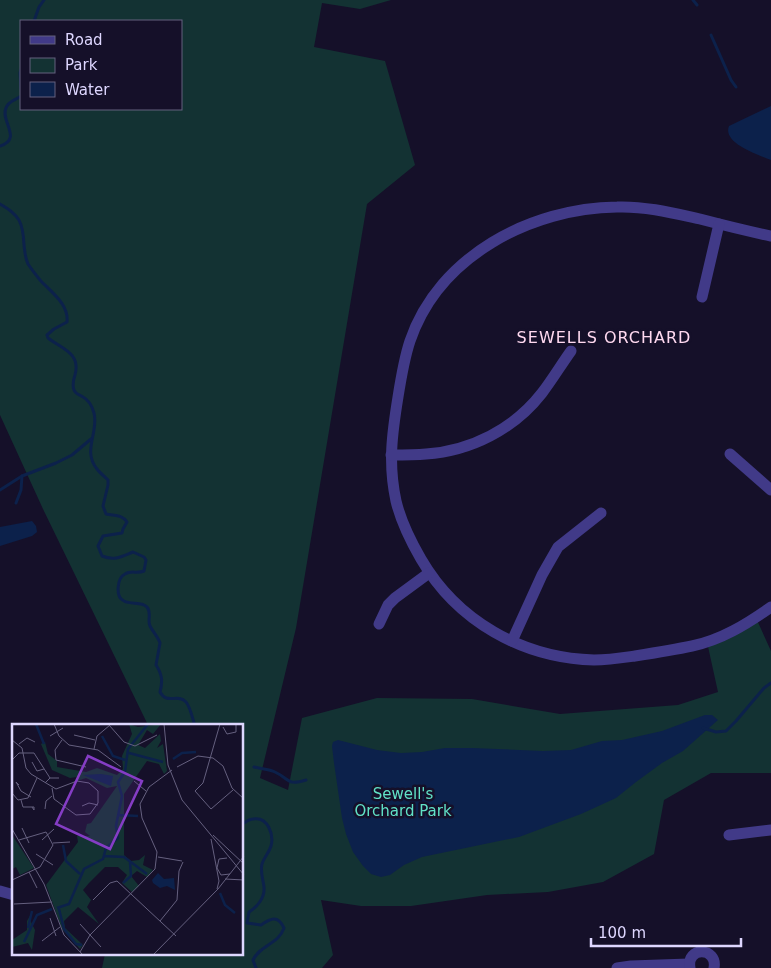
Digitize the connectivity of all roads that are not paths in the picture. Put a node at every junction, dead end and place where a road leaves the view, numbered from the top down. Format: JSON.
{"nodes":[{"id":1,"x":719,"y":224,"type":"junction"},
{"id":2,"x":771,"y":236,"type":"edge"},
{"id":3,"x":702,"y":297,"type":"dead end"},
{"id":4,"x":570,"y":351,"type":"dead end"},
{"id":5,"x":730,"y":454,"type":"dead end"},
{"id":6,"x":391,"y":455,"type":"junction"},
{"id":7,"x":771,"y":490,"type":"edge"},
{"id":8,"x":602,"y":512,"type":"dead end"},
{"id":9,"x":429,"y":573,"type":"junction"},
{"id":10,"x":771,"y":607,"type":"edge"},
{"id":11,"x":378,"y":624,"type":"dead end"},
{"id":12,"x":512,"y":641,"type":"junction"},
{"id":13,"x":771,"y":830,"type":"edge"},
{"id":14,"x":729,"y":834,"type":"dead end"},
{"id":15,"x":689,"y":966,"type":"edge"},
{"id":16,"x":617,"y":968,"type":"edge"},
{"id":17,"x":714,"y":968,"type":"edge"}],
"edges":[{"from":1,"to":2,"type":"street"},
{"from":1,"to":3,"type":"street"},
{"from":1,"to":6,"type":"street"},
{"from":4,"to":6,"type":"street"},
{"from":5,"to":7,"type":"street"},
{"from":6,"to":9,"type":"street"},
{"from":8,"to":12,"type":"street"},
{"from":9,"to":11,"type":"street"},
{"from":9,"to":12,"type":"street"},
{"from":10,"to":12,"type":"street"},
{"from":13,"to":14,"type":"street"},
{"from":15,"to":16,"type":"street"},
{"from":15,"to":17,"type":"street"}]}
